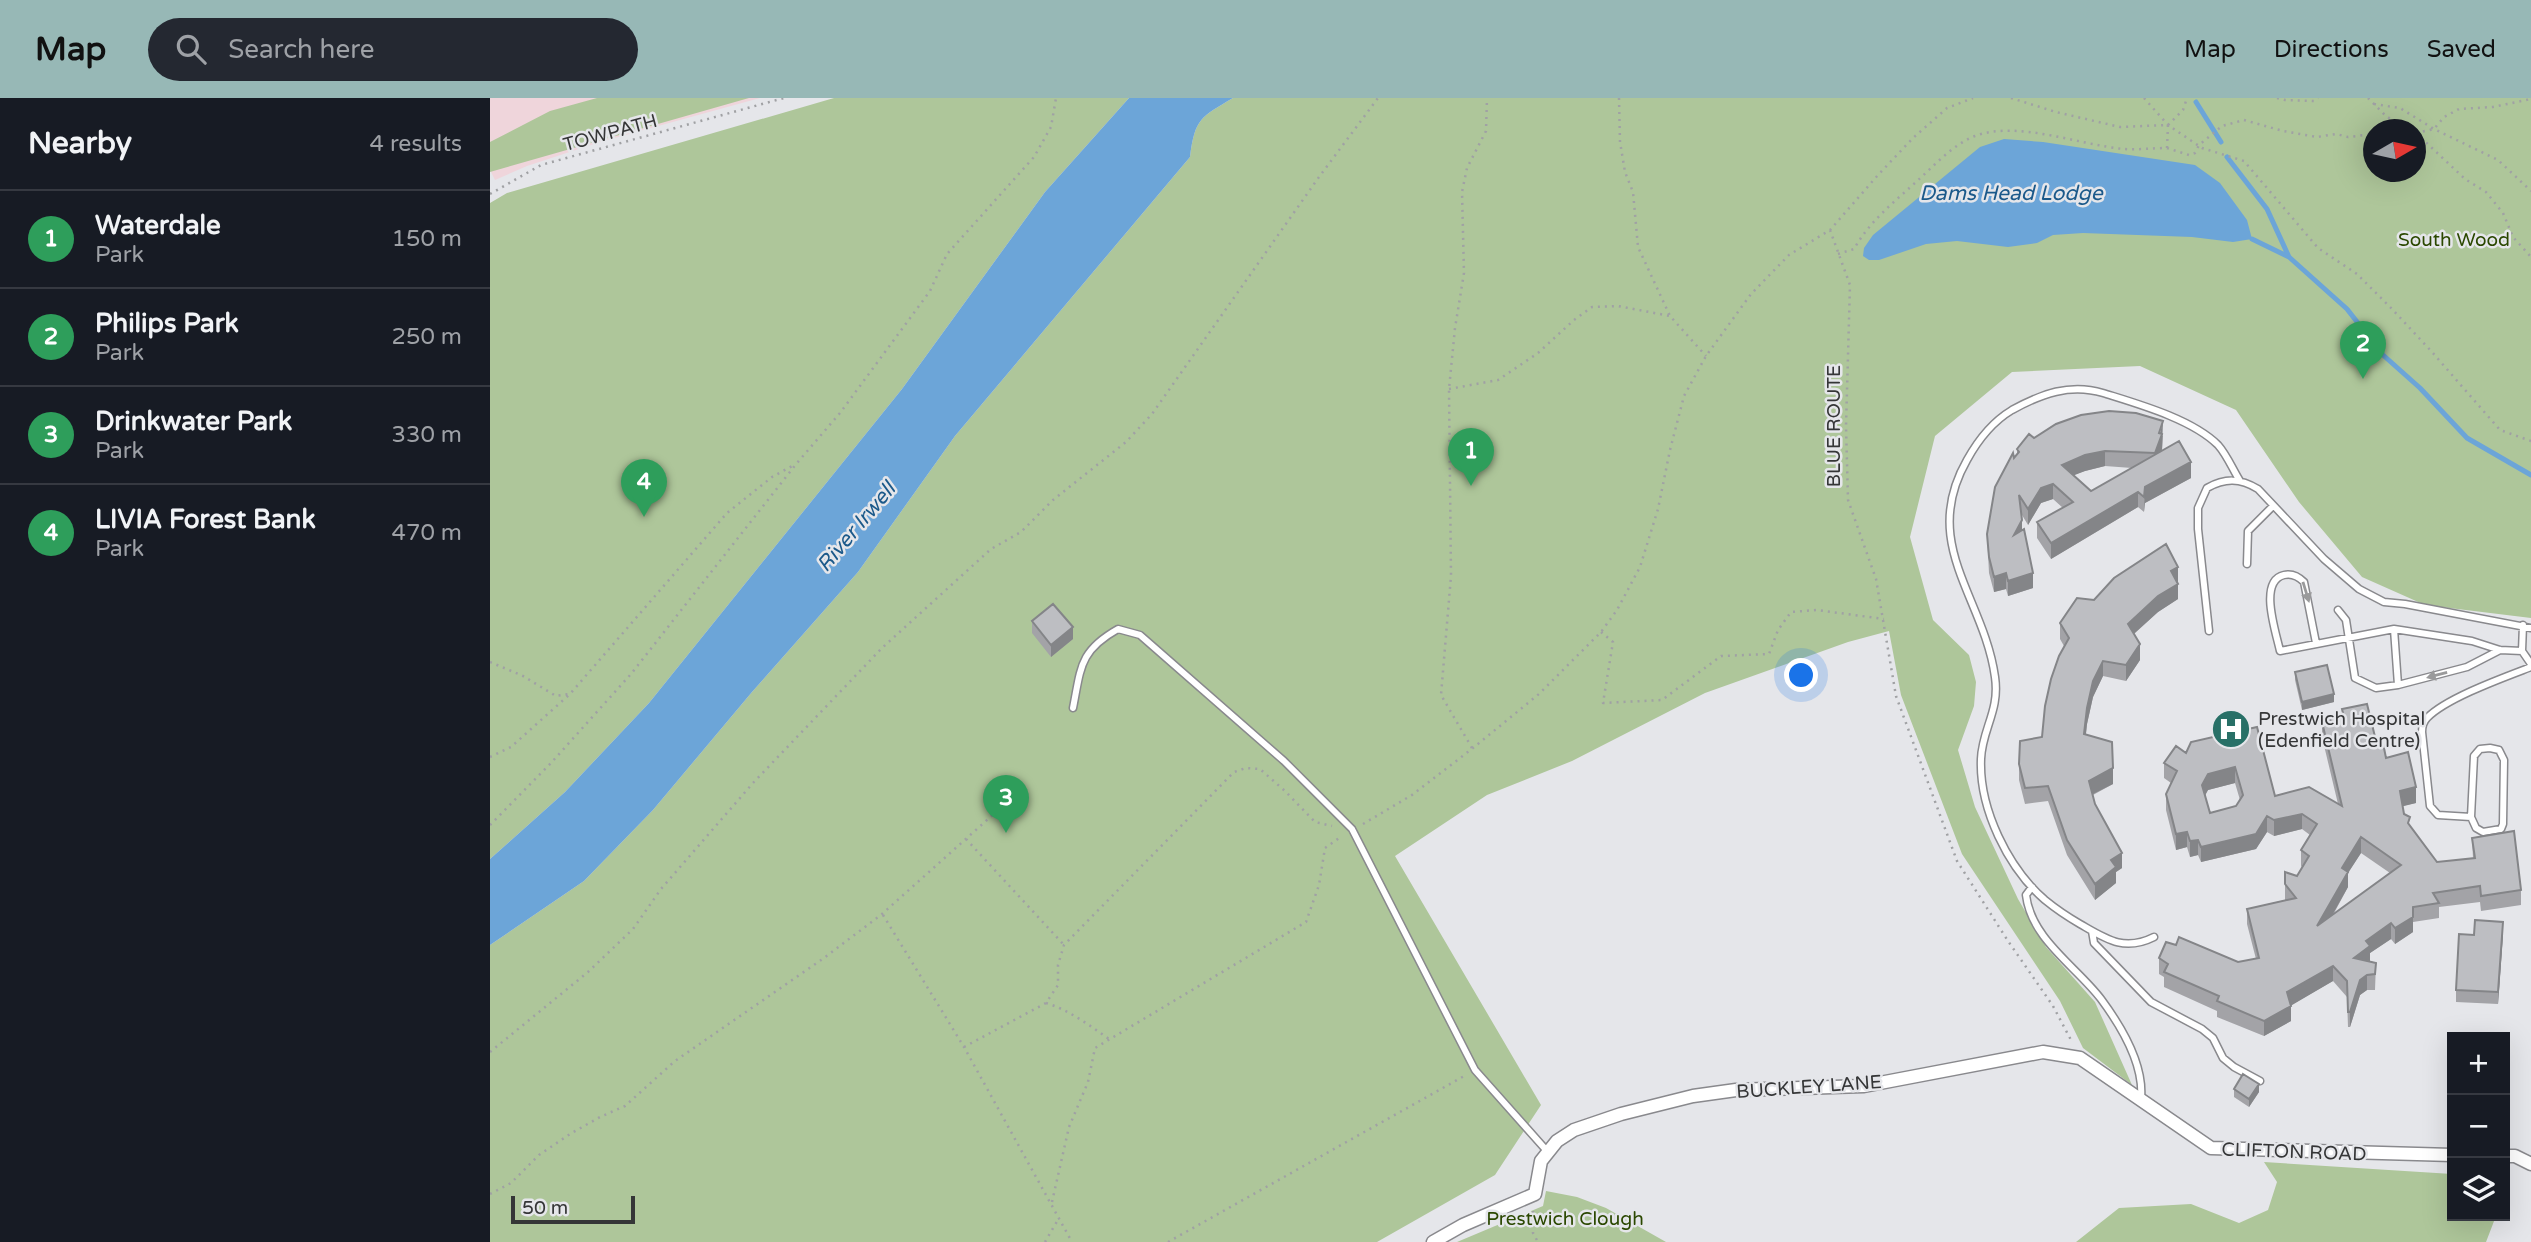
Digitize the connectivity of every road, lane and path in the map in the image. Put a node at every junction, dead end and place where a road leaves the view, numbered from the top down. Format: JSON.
{"nodes":[{"id":1,"x":784,"y":98,"type":"edge"},
{"id":2,"x":1056,"y":98,"type":"edge"},
{"id":3,"x":1378,"y":98,"type":"edge"},
{"id":4,"x":1487,"y":98,"type":"edge"},
{"id":5,"x":1619,"y":98,"type":"edge"},
{"id":6,"x":1973,"y":98,"type":"edge"},
{"id":7,"x":2011,"y":98,"type":"edge"},
{"id":8,"x":2144,"y":98,"type":"edge"},
{"id":9,"x":2187,"y":98,"type":"edge"},
{"id":10,"x":2277,"y":98,"type":"edge"},
{"id":11,"x":2318,"y":98,"type":"edge"},
{"id":12,"x":2368,"y":98,"type":"edge"},
{"id":13,"x":2531,"y":99,"type":"edge"},
{"id":14,"x":2374,"y":104,"type":"junction"},
{"id":15,"x":2391,"y":119,"type":"edge"},
{"id":16,"x":2168,"y":125,"type":"junction"},
{"id":17,"x":2434,"y":129,"type":"junction"},
{"id":18,"x":2426,"y":131,"type":"edge"},
{"id":19,"x":2363,"y":135,"type":"edge"},
{"id":20,"x":2426,"y":142,"type":"edge"},
{"id":21,"x":2199,"y":145,"type":"junction"},
{"id":22,"x":2167,"y":148,"type":"junction"},
{"id":23,"x":2531,"y":191,"type":"edge"},
{"id":24,"x":490,"y":194,"type":"edge"},
{"id":25,"x":1830,"y":230,"type":"junction"},
{"id":26,"x":1838,"y":254,"type":"junction"},
{"id":27,"x":2531,"y":257,"type":"edge"},
{"id":28,"x":1670,"y":316,"type":"junction"},
{"id":29,"x":1706,"y":356,"type":"junction"},
{"id":30,"x":1449,"y":389,"type":"junction"},
{"id":31,"x":2531,"y":441,"type":"edge"},
{"id":32,"x":797,"y":463,"type":"junction"},
{"id":33,"x":2240,"y":481,"type":"junction"},
{"id":34,"x":2273,"y":506,"type":"junction"},
{"id":35,"x":2248,"y":564,"type":"dead end"},
{"id":36,"x":2338,"y":610,"type":"dead end"},
{"id":37,"x":1885,"y":620,"type":"junction"},
{"id":38,"x":2523,"y":625,"type":"junction"},
{"id":39,"x":2531,"y":628,"type":"edge"},
{"id":40,"x":2394,"y":629,"type":"junction"},
{"id":41,"x":2209,"y":631,"type":"dead end"},
{"id":42,"x":1601,"y":632,"type":"junction"},
{"id":43,"x":2350,"y":636,"type":"junction"},
{"id":44,"x":2316,"y":643,"type":"junction"},
{"id":45,"x":2500,"y":650,"type":"junction"},
{"id":46,"x":2522,"y":651,"type":"junction"},
{"id":47,"x":490,"y":663,"type":"edge"},
{"id":48,"x":2531,"y":665,"type":"edge"},
{"id":49,"x":2398,"y":685,"type":"junction"},
{"id":50,"x":570,"y":694,"type":"junction"},
{"id":51,"x":1073,"y":708,"type":"dead end"},
{"id":52,"x":1473,"y":748,"type":"junction"},
{"id":53,"x":490,"y":757,"type":"edge"},
{"id":54,"x":1025,"y":786,"type":"dead end"},
{"id":55,"x":2471,"y":817,"type":"junction"},
{"id":56,"x":490,"y":825,"type":"edge"},
{"id":57,"x":1352,"y":829,"type":"junction"},
{"id":58,"x":966,"y":839,"type":"junction"},
{"id":59,"x":2032,"y":887,"type":"junction"},
{"id":60,"x":882,"y":914,"type":"junction"},
{"id":61,"x":2092,"y":931,"type":"junction"},
{"id":62,"x":2154,"y":937,"type":"dead end"},
{"id":63,"x":1063,"y":944,"type":"junction"},
{"id":64,"x":1046,"y":1003,"type":"junction"},
{"id":65,"x":1109,"y":1039,"type":"junction"},
{"id":66,"x":964,"y":1047,"type":"junction"},
{"id":67,"x":490,"y":1052,"type":"edge"},
{"id":68,"x":2080,"y":1058,"type":"junction"},
{"id":69,"x":1475,"y":1070,"type":"junction"},
{"id":70,"x":2260,"y":1081,"type":"edge"},
{"id":71,"x":2141,"y":1100,"type":"junction"},
{"id":72,"x":1547,"y":1151,"type":"junction"},
{"id":73,"x":2447,"y":1155,"type":"edge"},
{"id":74,"x":2510,"y":1156,"type":"edge"},
{"id":75,"x":2531,"y":1164,"type":"edge"},
{"id":76,"x":490,"y":1194,"type":"edge"},
{"id":77,"x":1535,"y":1194,"type":"junction"},
{"id":78,"x":1052,"y":1202,"type":"junction"},
{"id":79,"x":1060,"y":1218,"type":"junction"},
{"id":80,"x":1045,"y":1242,"type":"edge"},
{"id":81,"x":1072,"y":1242,"type":"edge"},
{"id":82,"x":1168,"y":1242,"type":"edge"},
{"id":83,"x":1433,"y":1242,"type":"edge"},
{"id":84,"x":1538,"y":1242,"type":"edge"}],
"edges":[{"from":1,"to":24,"type":"path","name":"TOWPATH"},
{"from":2,"to":32,"type":"path"},
{"from":3,"to":67,"type":"path"},
{"from":4,"to":30,"type":"path"},
{"from":5,"to":28,"type":"path"},
{"from":6,"to":25,"type":"path"},
{"from":7,"to":16,"type":"path"},
{"from":8,"to":16,"type":"path"},
{"from":9,"to":16,"type":"path"},
{"from":10,"to":11,"type":"path"},
{"from":12,"to":14,"type":"path"},
{"from":13,"to":17,"type":"path"},
{"from":14,"to":15,"type":"path"},
{"from":14,"to":17,"type":"path"},
{"from":16,"to":21,"type":"path"},
{"from":16,"to":22,"type":"path"},
{"from":17,"to":18,"type":"path"},
{"from":17,"to":23,"type":"path"},
{"from":19,"to":21,"type":"path"},
{"from":20,"to":27,"type":"path"},
{"from":21,"to":22,"type":"path"},
{"from":21,"to":31,"type":"path"},
{"from":22,"to":26,"type":"path"},
{"from":25,"to":26,"type":"path","name":"BLUE ROUTE"},
{"from":25,"to":29,"type":"path"},
{"from":26,"to":37,"type":"path","name":"BLUE ROUTE"},
{"from":28,"to":29,"type":"path"},
{"from":28,"to":30,"type":"path"},
{"from":29,"to":42,"type":"path"},
{"from":30,"to":52,"type":"path"},
{"from":32,"to":50,"type":"path"},
{"from":32,"to":56,"type":"path"},
{"from":33,"to":34,"type":"lane"},
{"from":33,"to":41,"type":"lane"},
{"from":33,"to":59,"type":"lane"},
{"from":34,"to":35,"type":"lane"},
{"from":34,"to":38,"type":"lane"},
{"from":36,"to":43,"type":"lane"},
{"from":37,"to":42,"type":"path"},
{"from":37,"to":68,"type":"path","name":"BLUE ROUTE"},
{"from":38,"to":39,"type":"lane"},
{"from":38,"to":46,"type":"lane"},
{"from":40,"to":43,"type":"lane"},
{"from":40,"to":45,"type":"lane"},
{"from":40,"to":49,"type":"lane"},
{"from":42,"to":52,"type":"path"},
{"from":43,"to":44,"type":"lane"},
{"from":43,"to":49,"type":"lane"},
{"from":44,"to":44,"type":"lane","one_way":true},
{"from":45,"to":46,"type":"lane"},
{"from":45,"to":49,"type":"lane","one_way":true},
{"from":46,"to":48,"type":"lane"},
{"from":47,"to":50,"type":"path"},
{"from":48,"to":55,"type":"lane"},
{"from":50,"to":53,"type":"path"},
{"from":51,"to":57,"type":"lane"},
{"from":52,"to":57,"type":"path"},
{"from":54,"to":58,"type":"path"},
{"from":55,"to":55,"type":"lane"},
{"from":57,"to":63,"type":"path"},
{"from":57,"to":65,"type":"path"},
{"from":57,"to":69,"type":"lane"},
{"from":58,"to":60,"type":"path"},
{"from":58,"to":63,"type":"path"},
{"from":59,"to":61,"type":"lane"},
{"from":59,"to":71,"type":"lane"},
{"from":60,"to":66,"type":"path"},
{"from":60,"to":76,"type":"path"},
{"from":61,"to":62,"type":"lane"},
{"from":61,"to":70,"type":"lane"},
{"from":63,"to":64,"type":"path"},
{"from":64,"to":65,"type":"path"},
{"from":64,"to":66,"type":"path"},
{"from":65,"to":78,"type":"path"},
{"from":66,"to":78,"type":"path"},
{"from":68,"to":71,"type":"street","name":"CLIFTON ROAD"},
{"from":68,"to":72,"type":"street","name":"BUCKLEY LANE"},
{"from":69,"to":72,"type":"lane"},
{"from":69,"to":82,"type":"path"},
{"from":71,"to":73,"type":"street","name":"CLIFTON ROAD"},
{"from":72,"to":77,"type":"street"},
{"from":74,"to":75,"type":"street"},
{"from":77,"to":83,"type":"street"},
{"from":77,"to":84,"type":"path"},
{"from":78,"to":79,"type":"path"},
{"from":79,"to":80,"type":"path"},
{"from":79,"to":81,"type":"path"}]}
